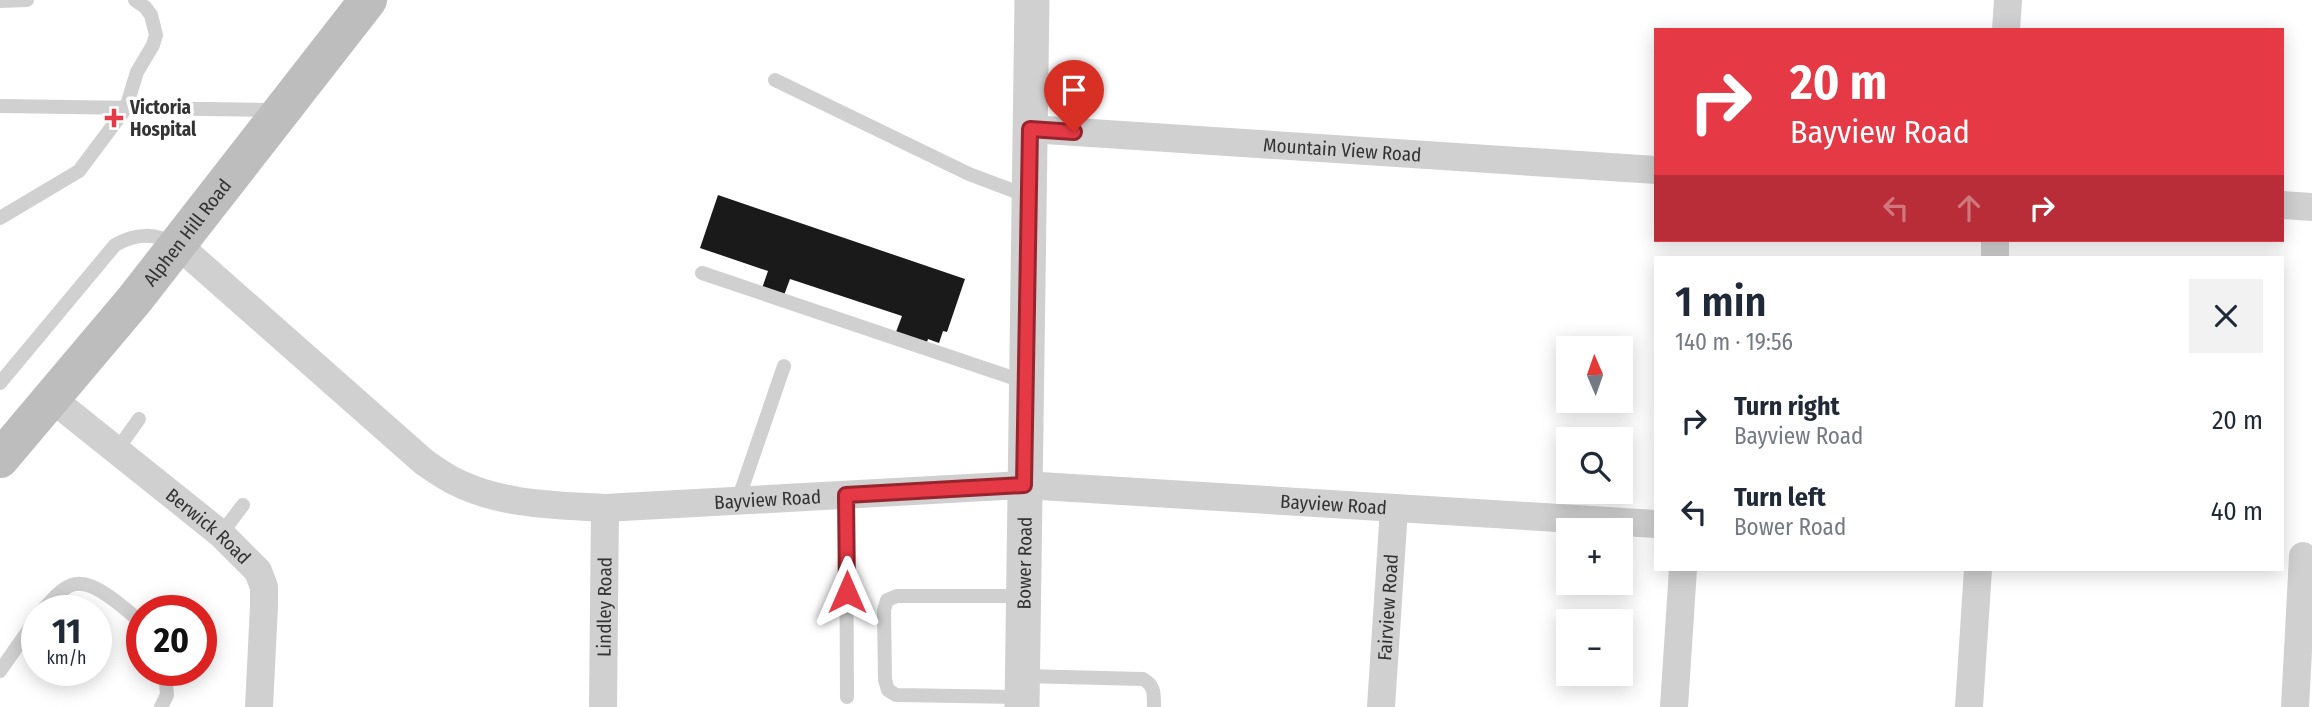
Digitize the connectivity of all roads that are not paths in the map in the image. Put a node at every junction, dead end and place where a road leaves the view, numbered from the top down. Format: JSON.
{"nodes":[{"id":1,"x":27,"y":0,"type":"edge"},
{"id":2,"x":135,"y":0,"type":"edge"},
{"id":3,"x":368,"y":0,"type":"edge"},
{"id":4,"x":1032,"y":0,"type":"edge"},
{"id":5,"x":2008,"y":0,"type":"edge"},
{"id":6,"x":0,"y":1,"type":"edge"},
{"id":7,"x":2006,"y":28,"type":"edge"},
{"id":8,"x":775,"y":80,"type":"dead end"},
{"id":9,"x":0,"y":106,"type":"edge"},
{"id":10,"x":126,"y":107,"type":"junction"},
{"id":11,"x":284,"y":110,"type":"junction"},
{"id":12,"x":1030,"y":129,"type":"junction"},
{"id":13,"x":1654,"y":170,"type":"edge"},
{"id":14,"x":1029,"y":197,"type":"junction"},
{"id":15,"x":2284,"y":205,"type":"edge"},
{"id":16,"x":2312,"y":207,"type":"edge"},
{"id":17,"x":0,"y":218,"type":"edge"},
{"id":18,"x":178,"y":245,"type":"junction"},
{"id":19,"x":702,"y":272,"type":"dead end"},
{"id":20,"x":784,"y":366,"type":"dead end"},
{"id":21,"x":1026,"y":382,"type":"junction"},
{"id":22,"x":0,"y":383,"type":"edge"},
{"id":23,"x":51,"y":398,"type":"junction"},
{"id":24,"x":139,"y":419,"type":"dead end"},
{"id":25,"x":117,"y":450,"type":"junction"},
{"id":26,"x":0,"y":459,"type":"edge"},
{"id":27,"x":1024,"y":485,"type":"junction"},
{"id":28,"x":846,"y":495,"type":"junction"},
{"id":29,"x":738,"y":500,"type":"junction"},
{"id":30,"x":243,"y":505,"type":"dead end"},
{"id":31,"x":605,"y":508,"type":"junction"},
{"id":32,"x":1394,"y":509,"type":"junction"},
{"id":33,"x":1654,"y":524,"type":"edge"},
{"id":34,"x":221,"y":534,"type":"junction"},
{"id":35,"x":2299,"y":555,"type":"edge"},
{"id":36,"x":1683,"y":571,"type":"edge"},
{"id":37,"x":1978,"y":571,"type":"edge"},
{"id":38,"x":59,"y":595,"type":"edge"},
{"id":39,"x":107,"y":595,"type":"edge"},
{"id":40,"x":1023,"y":596,"type":"junction"},
{"id":41,"x":21,"y":641,"type":"edge"},
{"id":42,"x":0,"y":671,"type":"edge"},
{"id":43,"x":166,"y":686,"type":"edge"},
{"id":44,"x":1022,"y":693,"type":"edge"},
{"id":45,"x":847,"y":697,"type":"dead end"},
{"id":46,"x":161,"y":707,"type":"edge"},
{"id":47,"x":259,"y":707,"type":"edge"},
{"id":48,"x":603,"y":707,"type":"edge"},
{"id":49,"x":1154,"y":707,"type":"edge"},
{"id":50,"x":1381,"y":707,"type":"edge"},
{"id":51,"x":1674,"y":707,"type":"edge"},
{"id":52,"x":1969,"y":707,"type":"edge"},
{"id":53,"x":2295,"y":707,"type":"edge"}],
"edges":[{"from":1,"to":6,"type":"lane"},
{"from":2,"to":10,"type":"lane"},
{"from":3,"to":11,"type":"main road","name":"Alphen Hill Road"},
{"from":4,"to":12,"type":"street","name":"Bower Road"},
{"from":5,"to":7,"type":"street"},
{"from":8,"to":14,"type":"lane"},
{"from":9,"to":10,"type":"lane"},
{"from":10,"to":11,"type":"lane"},
{"from":10,"to":17,"type":"lane"},
{"from":11,"to":18,"type":"main road","name":"Alphen Hill Road"},
{"from":12,"to":13,"type":"street","name":"Mountain View Road"},
{"from":12,"to":14,"type":"street","name":"Bower Road"},
{"from":14,"to":21,"type":"street","name":"Bower Road"},
{"from":15,"to":16,"type":"street"},
{"from":18,"to":22,"type":"lane"},
{"from":18,"to":23,"type":"main road","name":"Alphen Hill Road"},
{"from":18,"to":31,"type":"street","name":"Bayview Road"},
{"from":19,"to":21,"type":"lane"},
{"from":20,"to":29,"type":"lane"},
{"from":21,"to":27,"type":"street","name":"Bower Road"},
{"from":23,"to":25,"type":"street","name":"Berwick Road"},
{"from":23,"to":26,"type":"main road","name":"Alphen Hill Road"},
{"from":24,"to":25,"type":"lane"},
{"from":25,"to":34,"type":"street","name":"Berwick Road"},
{"from":27,"to":28,"type":"street","name":"Bayview Road"},
{"from":27,"to":32,"type":"street","name":"Bayview Road"},
{"from":27,"to":40,"type":"street","name":"Bower Road"},
{"from":28,"to":29,"type":"street","name":"Bayview Road"},
{"from":28,"to":45,"type":"lane"},
{"from":29,"to":31,"type":"street","name":"Bayview Road"},
{"from":30,"to":34,"type":"lane"},
{"from":31,"to":48,"type":"street","name":"Lindley Road"},
{"from":32,"to":33,"type":"street","name":"Bayview Road"},
{"from":32,"to":50,"type":"street","name":"Fairview Road"},
{"from":34,"to":47,"type":"street","name":"Berwick Road"},
{"from":35,"to":53,"type":"street"},
{"from":36,"to":51,"type":"street"},
{"from":37,"to":52,"type":"street"},
{"from":38,"to":39,"type":"lane"},
{"from":40,"to":44,"type":"street","name":"Bower Road"},
{"from":40,"to":44,"type":"lane"},
{"from":41,"to":42,"type":"lane"},
{"from":43,"to":46,"type":"lane"},
{"from":44,"to":49,"type":"lane"}]}
